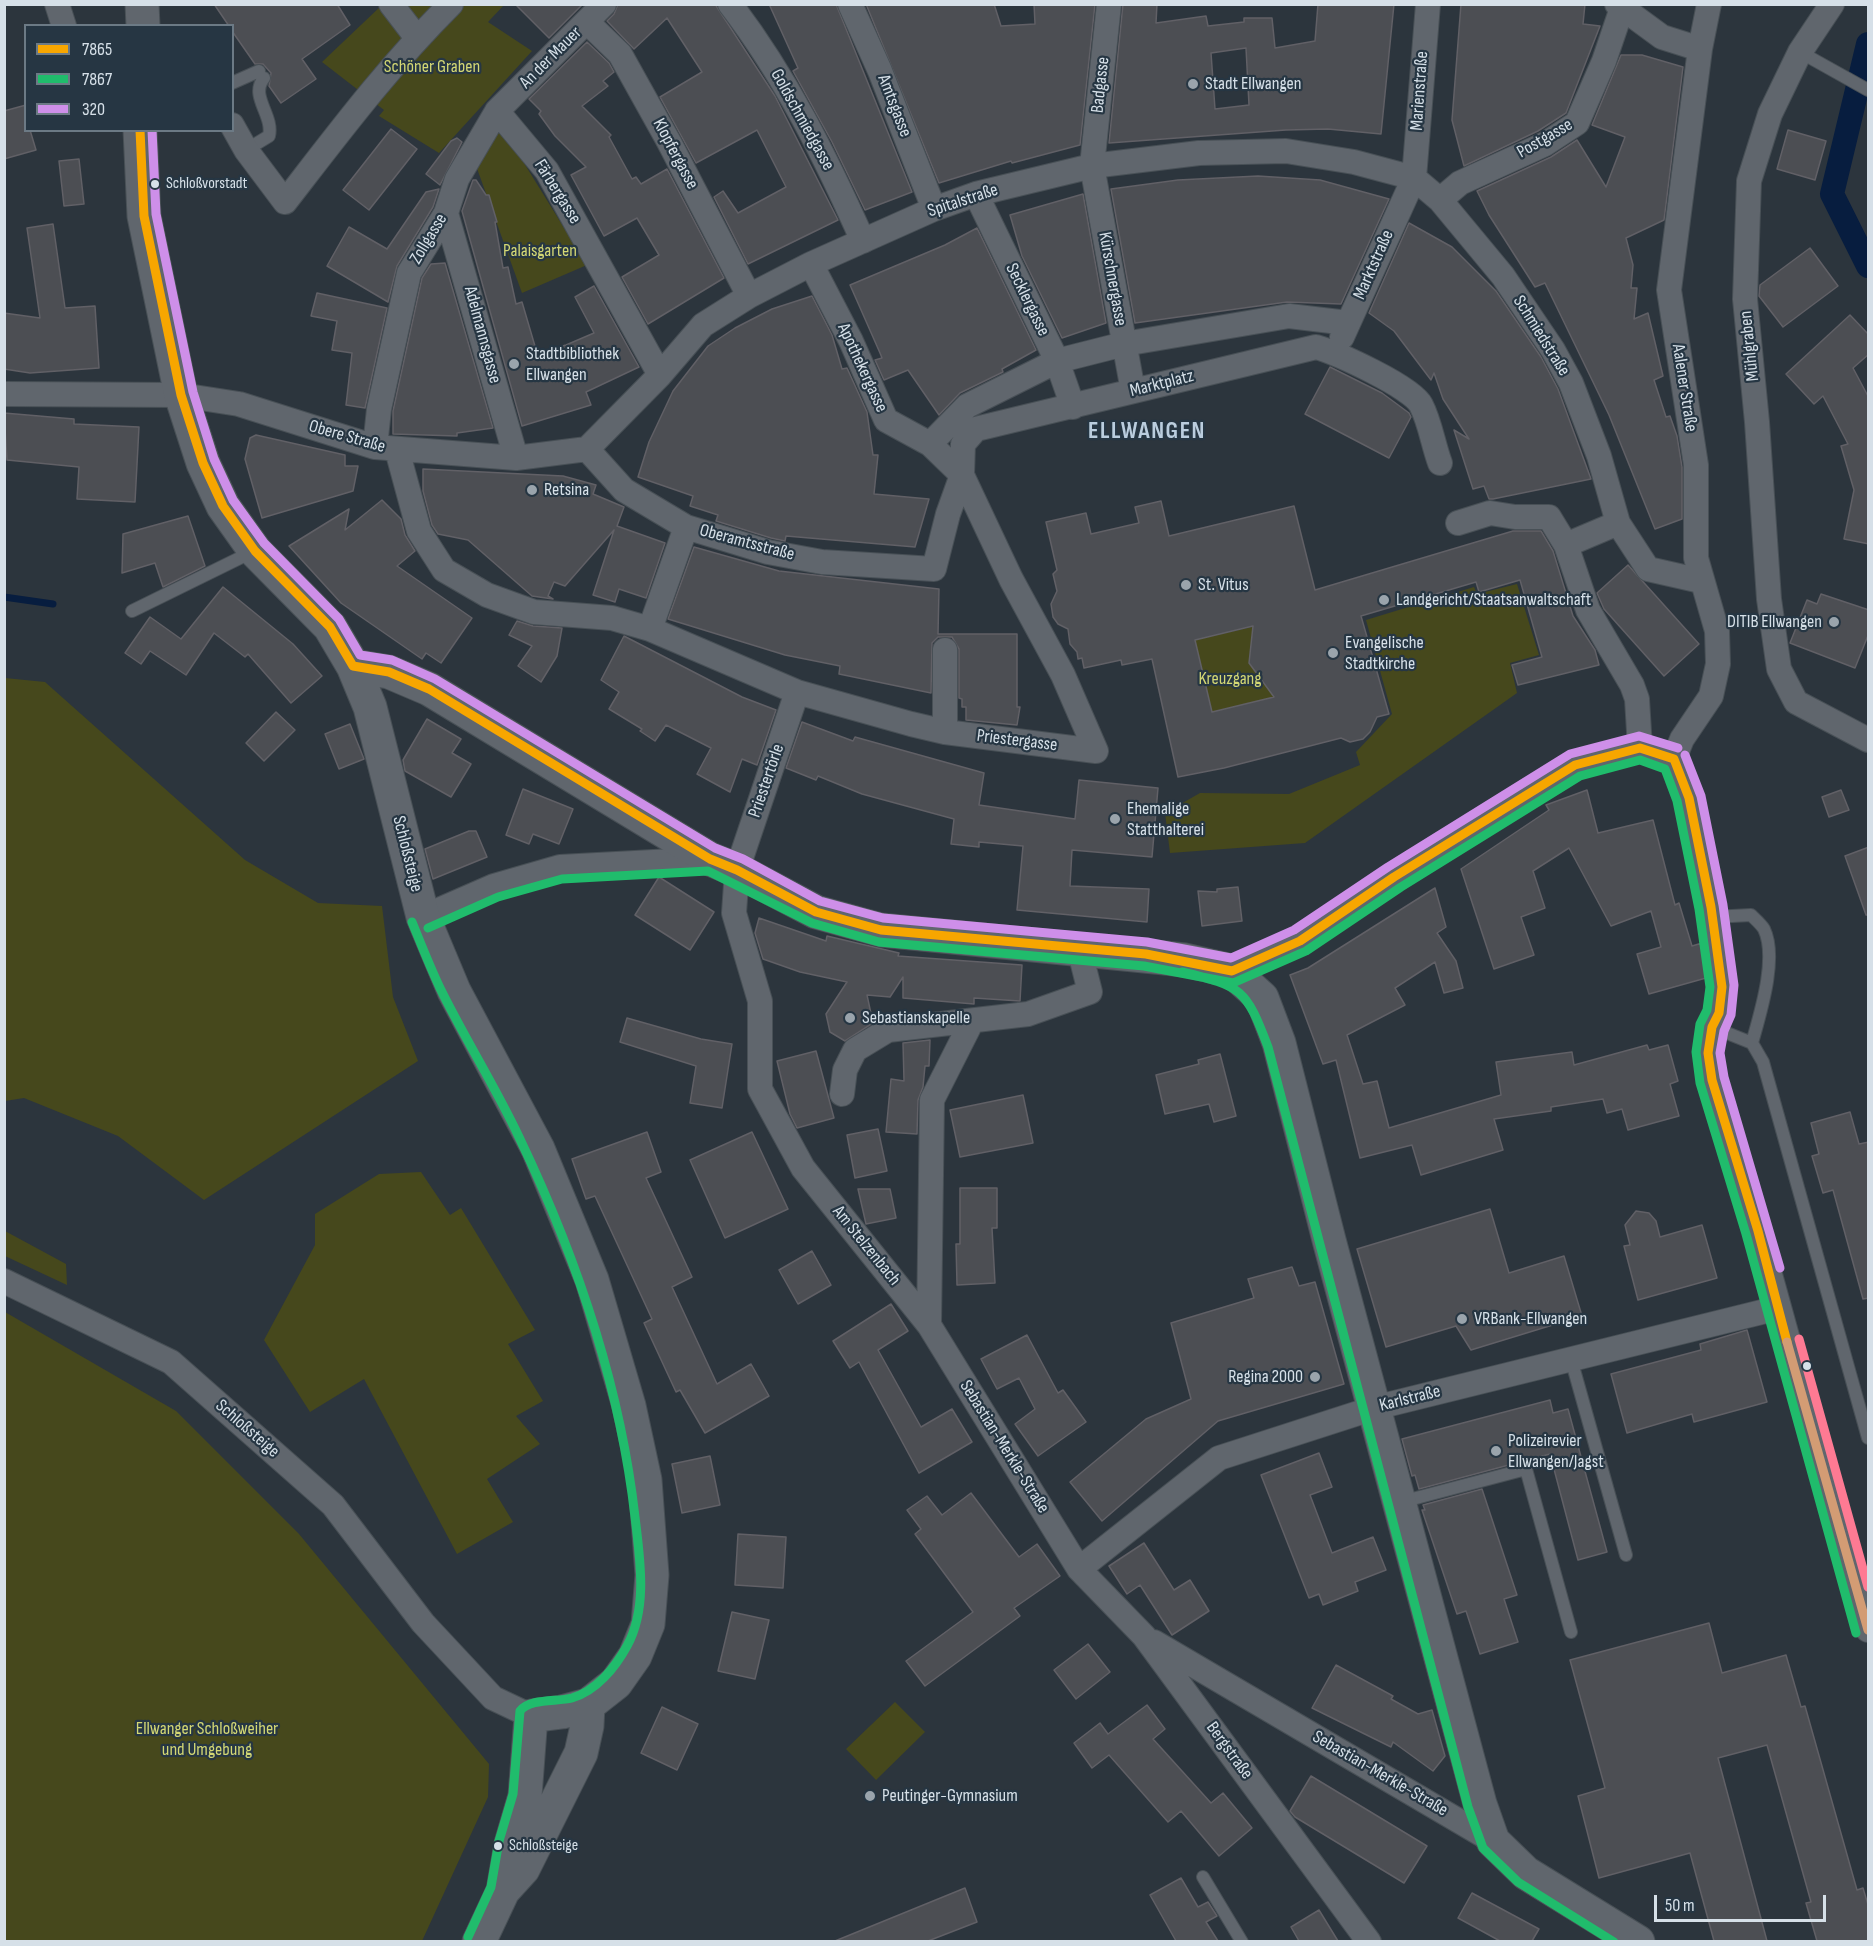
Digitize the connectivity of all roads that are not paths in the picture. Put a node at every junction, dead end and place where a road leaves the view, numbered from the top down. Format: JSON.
{"nodes":[{"id":1,"x":57,"y":4,"type":"edge"},
{"id":2,"x":142,"y":4,"type":"edge"},
{"id":3,"x":391,"y":4,"type":"edge"},
{"id":4,"x":451,"y":4,"type":"edge"},
{"id":5,"x":604,"y":4,"type":"edge"},
{"id":6,"x":730,"y":4,"type":"edge"},
{"id":7,"x":850,"y":4,"type":"edge"},
{"id":8,"x":1109,"y":4,"type":"edge"},
{"id":9,"x":1428,"y":4,"type":"edge"},
{"id":10,"x":1709,"y":4,"type":"edge"},
{"id":11,"x":1832,"y":4,"type":"edge"},
{"id":12,"x":1620,"y":6,"type":"edge"},
{"id":13,"x":587,"y":22,"type":"junction"},
{"id":14,"x":63,"y":24,"type":"edge"},
{"id":15,"x":143,"y":24,"type":"edge"},
{"id":16,"x":417,"y":38,"type":"junction"},
{"id":17,"x":1700,"y":49,"type":"junction"},
{"id":18,"x":1800,"y":52,"type":"junction"},
{"id":19,"x":234,"y":82,"type":"edge"},
{"id":20,"x":1867,"y":89,"type":"edge"},
{"id":21,"x":497,"y":111,"type":"junction"},
{"id":22,"x":234,"y":129,"type":"edge"},
{"id":23,"x":140,"y":132,"type":"edge"},
{"id":24,"x":246,"y":150,"type":"junction"},
{"id":25,"x":1092,"y":166,"type":"junction"},
{"id":26,"x":1414,"y":178,"type":"junction"},
{"id":27,"x":976,"y":195,"type":"junction"},
{"id":28,"x":1440,"y":200,"type":"junction"},
{"id":29,"x":934,"y":209,"type":"junction"},
{"id":30,"x":446,"y":213,"type":"junction"},
{"id":31,"x":863,"y":241,"type":"junction"},
{"id":32,"x":811,"y":264,"type":"junction"},
{"id":33,"x":749,"y":296,"type":"junction"},
{"id":34,"x":1348,"y":323,"type":"junction"},
{"id":35,"x":1124,"y":344,"type":"junction"},
{"id":36,"x":1336,"y":353,"type":"junction"},
{"id":37,"x":1057,"y":362,"type":"junction"},
{"id":38,"x":660,"y":375,"type":"junction"},
{"id":39,"x":1133,"y":391,"type":"junction"},
{"id":40,"x":4,"y":394,"type":"edge"},
{"id":41,"x":182,"y":395,"type":"junction"},
{"id":42,"x":1074,"y":407,"type":"junction"},
{"id":43,"x":930,"y":444,"type":"junction"},
{"id":44,"x":386,"y":449,"type":"junction"},
{"id":45,"x":587,"y":449,"type":"junction"},
{"id":46,"x":516,"y":458,"type":"junction"},
{"id":47,"x":1440,"y":463,"type":"dead end"},
{"id":48,"x":962,"y":475,"type":"junction"},
{"id":49,"x":1458,"y":523,"type":"dead end"},
{"id":50,"x":1618,"y":524,"type":"junction"},
{"id":51,"x":686,"y":527,"type":"junction"},
{"id":52,"x":1566,"y":545,"type":"junction"},
{"id":53,"x":255,"y":551,"type":"junction"},
{"id":54,"x":934,"y":569,"type":"joint"},
{"id":55,"x":1701,"y":581,"type":"junction"},
{"id":56,"x":132,"y":611,"type":"dead end"},
{"id":57,"x":650,"y":629,"type":"junction"},
{"id":58,"x":945,"y":650,"type":"dead end"},
{"id":59,"x":353,"y":666,"type":"junction"},
{"id":60,"x":797,"y":692,"type":"junction"},
{"id":61,"x":945,"y":732,"type":"junction"},
{"id":62,"x":1869,"y":740,"type":"edge"},
{"id":63,"x":1640,"y":748,"type":"junction"},
{"id":64,"x":1674,"y":759,"type":"junction"},
{"id":65,"x":723,"y":865,"type":"junction"},
{"id":66,"x":423,"y":917,"type":"junction"},
{"id":67,"x":1713,"y":917,"type":"junction"},
{"id":68,"x":1079,"y":948,"type":"junction"},
{"id":69,"x":1232,"y":970,"type":"junction"},
{"id":70,"x":971,"y":1023,"type":"junction"},
{"id":71,"x":1712,"y":1027,"type":"junction"},
{"id":72,"x":1752,"y":1043,"type":"junction"},
{"id":73,"x":842,"y":1094,"type":"dead end"},
{"id":74,"x":4,"y":1281,"type":"edge"},
{"id":75,"x":1778,"y":1308,"type":"junction"},
{"id":76,"x":929,"y":1325,"type":"junction"},
{"id":77,"x":1571,"y":1359,"type":"junction"},
{"id":78,"x":1374,"y":1408,"type":"junction"},
{"id":79,"x":1869,"y":1438,"type":"edge"},
{"id":80,"x":1399,"y":1502,"type":"junction"},
{"id":81,"x":1626,"y":1555,"type":"dead end"},
{"id":82,"x":1079,"y":1569,"type":"junction"},
{"id":83,"x":1867,"y":1620,"type":"edge"},
{"id":84,"x":1571,"y":1632,"type":"dead end"},
{"id":85,"x":1144,"y":1636,"type":"junction"},
{"id":86,"x":588,"y":1705,"type":"junction"},
{"id":87,"x":531,"y":1716,"type":"junction"},
{"id":88,"x":1493,"y":1841,"type":"junction"},
{"id":89,"x":1203,"y":1877,"type":"dead end"},
{"id":90,"x":503,"y":1891,"type":"junction"},
{"id":91,"x":479,"y":1941,"type":"edge"},
{"id":92,"x":1242,"y":1941,"type":"edge"},
{"id":93,"x":1369,"y":1941,"type":"edge"},
{"id":94,"x":1638,"y":1941,"type":"edge"}],
"edges":[{"from":1,"to":14,"type":"street"},
{"from":2,"to":15,"type":"street"},
{"from":3,"to":16,"type":"street"},
{"from":4,"to":16,"type":"street"},
{"from":5,"to":13,"type":"street","name":"An der Mauer"},
{"from":6,"to":31,"type":"street","name":"Goldschmiedgasse"},
{"from":7,"to":29,"type":"street","name":"Amtsgasse"},
{"from":8,"to":25,"type":"street","name":"Badgasse"},
{"from":9,"to":26,"type":"street","name":"Marienstraße"},
{"from":10,"to":17,"type":"street","name":"Aalener Straße"},
{"from":11,"to":18,"type":"street","name":"Mühlgraben"},
{"from":12,"to":17,"type":"street"},
{"from":12,"to":28,"type":"street","name":"Postgasse"},
{"from":13,"to":21,"type":"street","name":"An der Mauer"},
{"from":13,"to":33,"type":"street","name":"Klopfergasse"},
{"from":16,"to":24,"type":"street"},
{"from":17,"to":55,"type":"street","name":"Aalener Straße"},
{"from":18,"to":20,"type":"lane"},
{"from":18,"to":62,"type":"street","name":"Mühlgraben"},
{"from":19,"to":24,"type":"lane"},
{"from":21,"to":30,"type":"street","name":"Zollgasse"},
{"from":21,"to":38,"type":"street","name":"Färbergasse"},
{"from":22,"to":24,"type":"street"},
{"from":23,"to":41,"type":"street","name":"Schloßsteige"},
{"from":25,"to":26,"type":"street","name":"Spitalstraße"},
{"from":25,"to":27,"type":"street","name":"Spitalstraße"},
{"from":25,"to":35,"type":"street","name":"Kürschnergasse"},
{"from":26,"to":28,"type":"street","name":"Schmiedstraße"},
{"from":26,"to":34,"type":"street","name":"Marktstraße"},
{"from":27,"to":29,"type":"street","name":"Spitalstraße"},
{"from":27,"to":37,"type":"street","name":"Secklergasse"},
{"from":28,"to":50,"type":"street","name":"Schmiedstraße"},
{"from":29,"to":31,"type":"street","name":"Spitalstraße"},
{"from":30,"to":44,"type":"street","name":"Zollgasse"},
{"from":30,"to":46,"type":"street","name":"Adelmannsgasse"},
{"from":31,"to":32,"type":"street","name":"Spitalstraße"},
{"from":32,"to":33,"type":"street","name":"Spitalstraße"},
{"from":32,"to":43,"type":"street","name":"Apothekergasse"},
{"from":33,"to":38,"type":"street","name":"Spitalstraße"},
{"from":34,"to":35,"type":"street"},
{"from":34,"to":36,"type":"street","name":"Marktstraße"},
{"from":35,"to":37,"type":"street"},
{"from":35,"to":39,"type":"street","name":"Kürschnergasse"},
{"from":36,"to":39,"type":"street","name":"Marktplatz"},
{"from":36,"to":47,"type":"street","name":"Marktplatz"},
{"from":37,"to":42,"type":"street","name":"Secklergasse"},
{"from":37,"to":43,"type":"street"},
{"from":38,"to":45,"type":"street","name":"Spitalstraße"},
{"from":39,"to":42,"type":"street","name":"Marktplatz"},
{"from":40,"to":41,"type":"street"},
{"from":41,"to":44,"type":"street","name":"Obere Straße"},
{"from":41,"to":53,"type":"street","name":"Schloßsteige"},
{"from":42,"to":48,"type":"street","name":"Marktplatz"},
{"from":43,"to":48,"type":"street","name":"Apothekergasse"},
{"from":44,"to":46,"type":"street","name":"Obere Straße"},
{"from":44,"to":57,"type":"street","name":"Priestergasse"},
{"from":45,"to":46,"type":"street","name":"Obere Straße"},
{"from":45,"to":51,"type":"street","name":"Oberamtsstraße"},
{"from":48,"to":54,"type":"street","name":"Marktplatz"},
{"from":48,"to":61,"type":"street","name":"Priestergasse"},
{"from":49,"to":52,"type":"street"},
{"from":50,"to":52,"type":"street"},
{"from":50,"to":55,"type":"street","name":"Schmiedstraße"},
{"from":51,"to":54,"type":"street","name":"Oberamtsstraße"},
{"from":51,"to":57,"type":"street"},
{"from":52,"to":63,"type":"street"},
{"from":53,"to":56,"type":"lane"},
{"from":53,"to":59,"type":"street","name":"Schloßsteige"},
{"from":55,"to":64,"type":"street","name":"Aalener Straße"},
{"from":57,"to":60,"type":"street","name":"Priestergasse"},
{"from":58,"to":61,"type":"street"},
{"from":59,"to":65,"type":"street"},
{"from":59,"to":66,"type":"street","name":"Schloßsteige"},
{"from":60,"to":61,"type":"street","name":"Priestergasse"},
{"from":60,"to":65,"type":"street","name":"Priestertörle"},
{"from":63,"to":64,"type":"street"},
{"from":63,"to":69,"type":"street"},
{"from":64,"to":67,"type":"street"},
{"from":65,"to":66,"type":"street"},
{"from":65,"to":68,"type":"street"},
{"from":65,"to":76,"type":"street","name":"Am Stelzenbach"},
{"from":66,"to":86,"type":"street","name":"Schloßsteige"},
{"from":67,"to":71,"type":"street"},
{"from":67,"to":72,"type":"lane"},
{"from":68,"to":69,"type":"street"},
{"from":68,"to":70,"type":"street"},
{"from":69,"to":78,"type":"street"},
{"from":70,"to":73,"type":"street"},
{"from":70,"to":76,"type":"street","name":"Am Stelzenbach"},
{"from":71,"to":72,"type":"lane"},
{"from":71,"to":75,"type":"street"},
{"from":72,"to":79,"type":"lane"},
{"from":74,"to":87,"type":"street","name":"Schloßsteige"},
{"from":75,"to":77,"type":"street","name":"Karlstraße"},
{"from":75,"to":83,"type":"street"},
{"from":76,"to":82,"type":"street","name":"Sebastian-Merkle-Straße"},
{"from":77,"to":78,"type":"street","name":"Karlstraße"},
{"from":77,"to":81,"type":"lane"},
{"from":78,"to":80,"type":"street"},
{"from":78,"to":82,"type":"street","name":"Karlstraße"},
{"from":80,"to":84,"type":"lane"},
{"from":80,"to":88,"type":"street"},
{"from":82,"to":85,"type":"street","name":"Bergstraße"},
{"from":85,"to":88,"type":"street","name":"Sebastian-Merkle-Straße"},
{"from":85,"to":93,"type":"street","name":"Bergstraße"},
{"from":86,"to":87,"type":"street","name":"Schloßsteige"},
{"from":86,"to":90,"type":"street"},
{"from":87,"to":90,"type":"street"},
{"from":88,"to":94,"type":"street","name":"Sebastian-Merkle-Straße"},
{"from":89,"to":92,"type":"lane"},
{"from":90,"to":91,"type":"street"}]}
